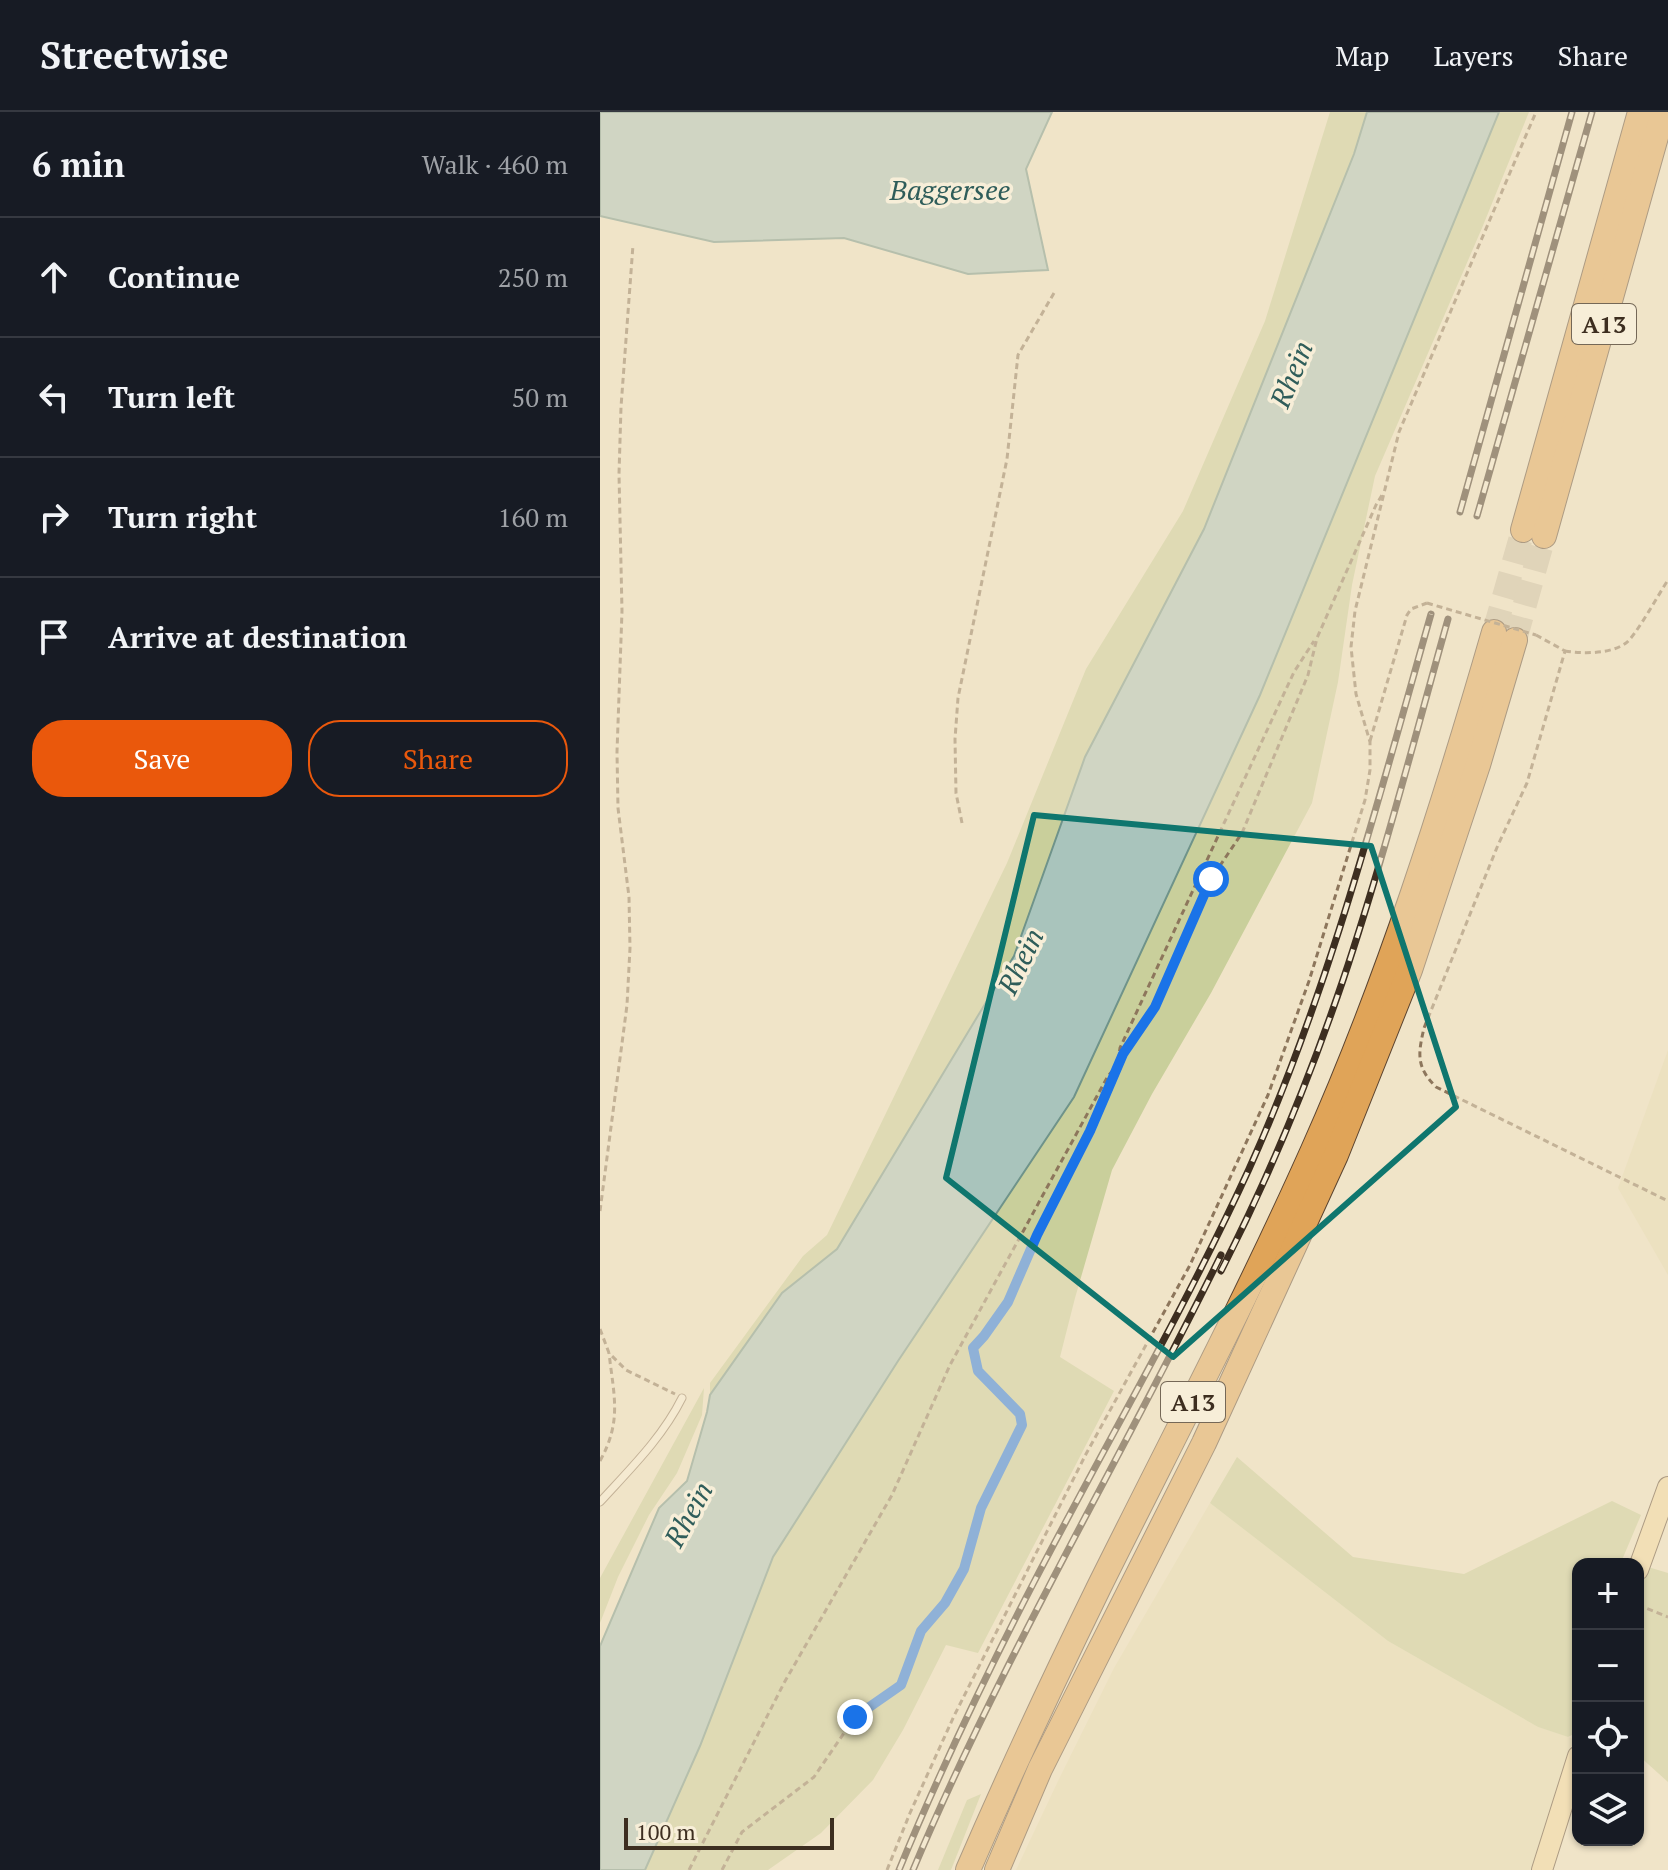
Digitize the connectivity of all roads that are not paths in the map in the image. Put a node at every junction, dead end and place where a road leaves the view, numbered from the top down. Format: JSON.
{"nodes":[{"id":1,"x":1640,"y":112,"type":"edge"},
{"id":2,"x":1663,"y":112,"type":"edge"},
{"id":3,"x":682,"y":1398,"type":"road end"},
{"id":4,"x":1668,"y":1487,"type":"edge"},
{"id":5,"x":600,"y":1502,"type":"edge"},
{"id":6,"x":1642,"y":1558,"type":"edge"},
{"id":7,"x":1572,"y":1774,"type":"edge"},
{"id":8,"x":968,"y":1870,"type":"edge"},
{"id":9,"x":997,"y":1870,"type":"edge"},
{"id":10,"x":1542,"y":1870,"type":"edge"}],
"edges":[{"from":1,"to":2,"type":"highway","number":"A13"},
{"from":3,"to":5,"type":"lane"},
{"from":4,"to":6,"type":"main road"},
{"from":7,"to":10,"type":"main road"},
{"from":8,"to":9,"type":"highway","number":"A13"}]}
